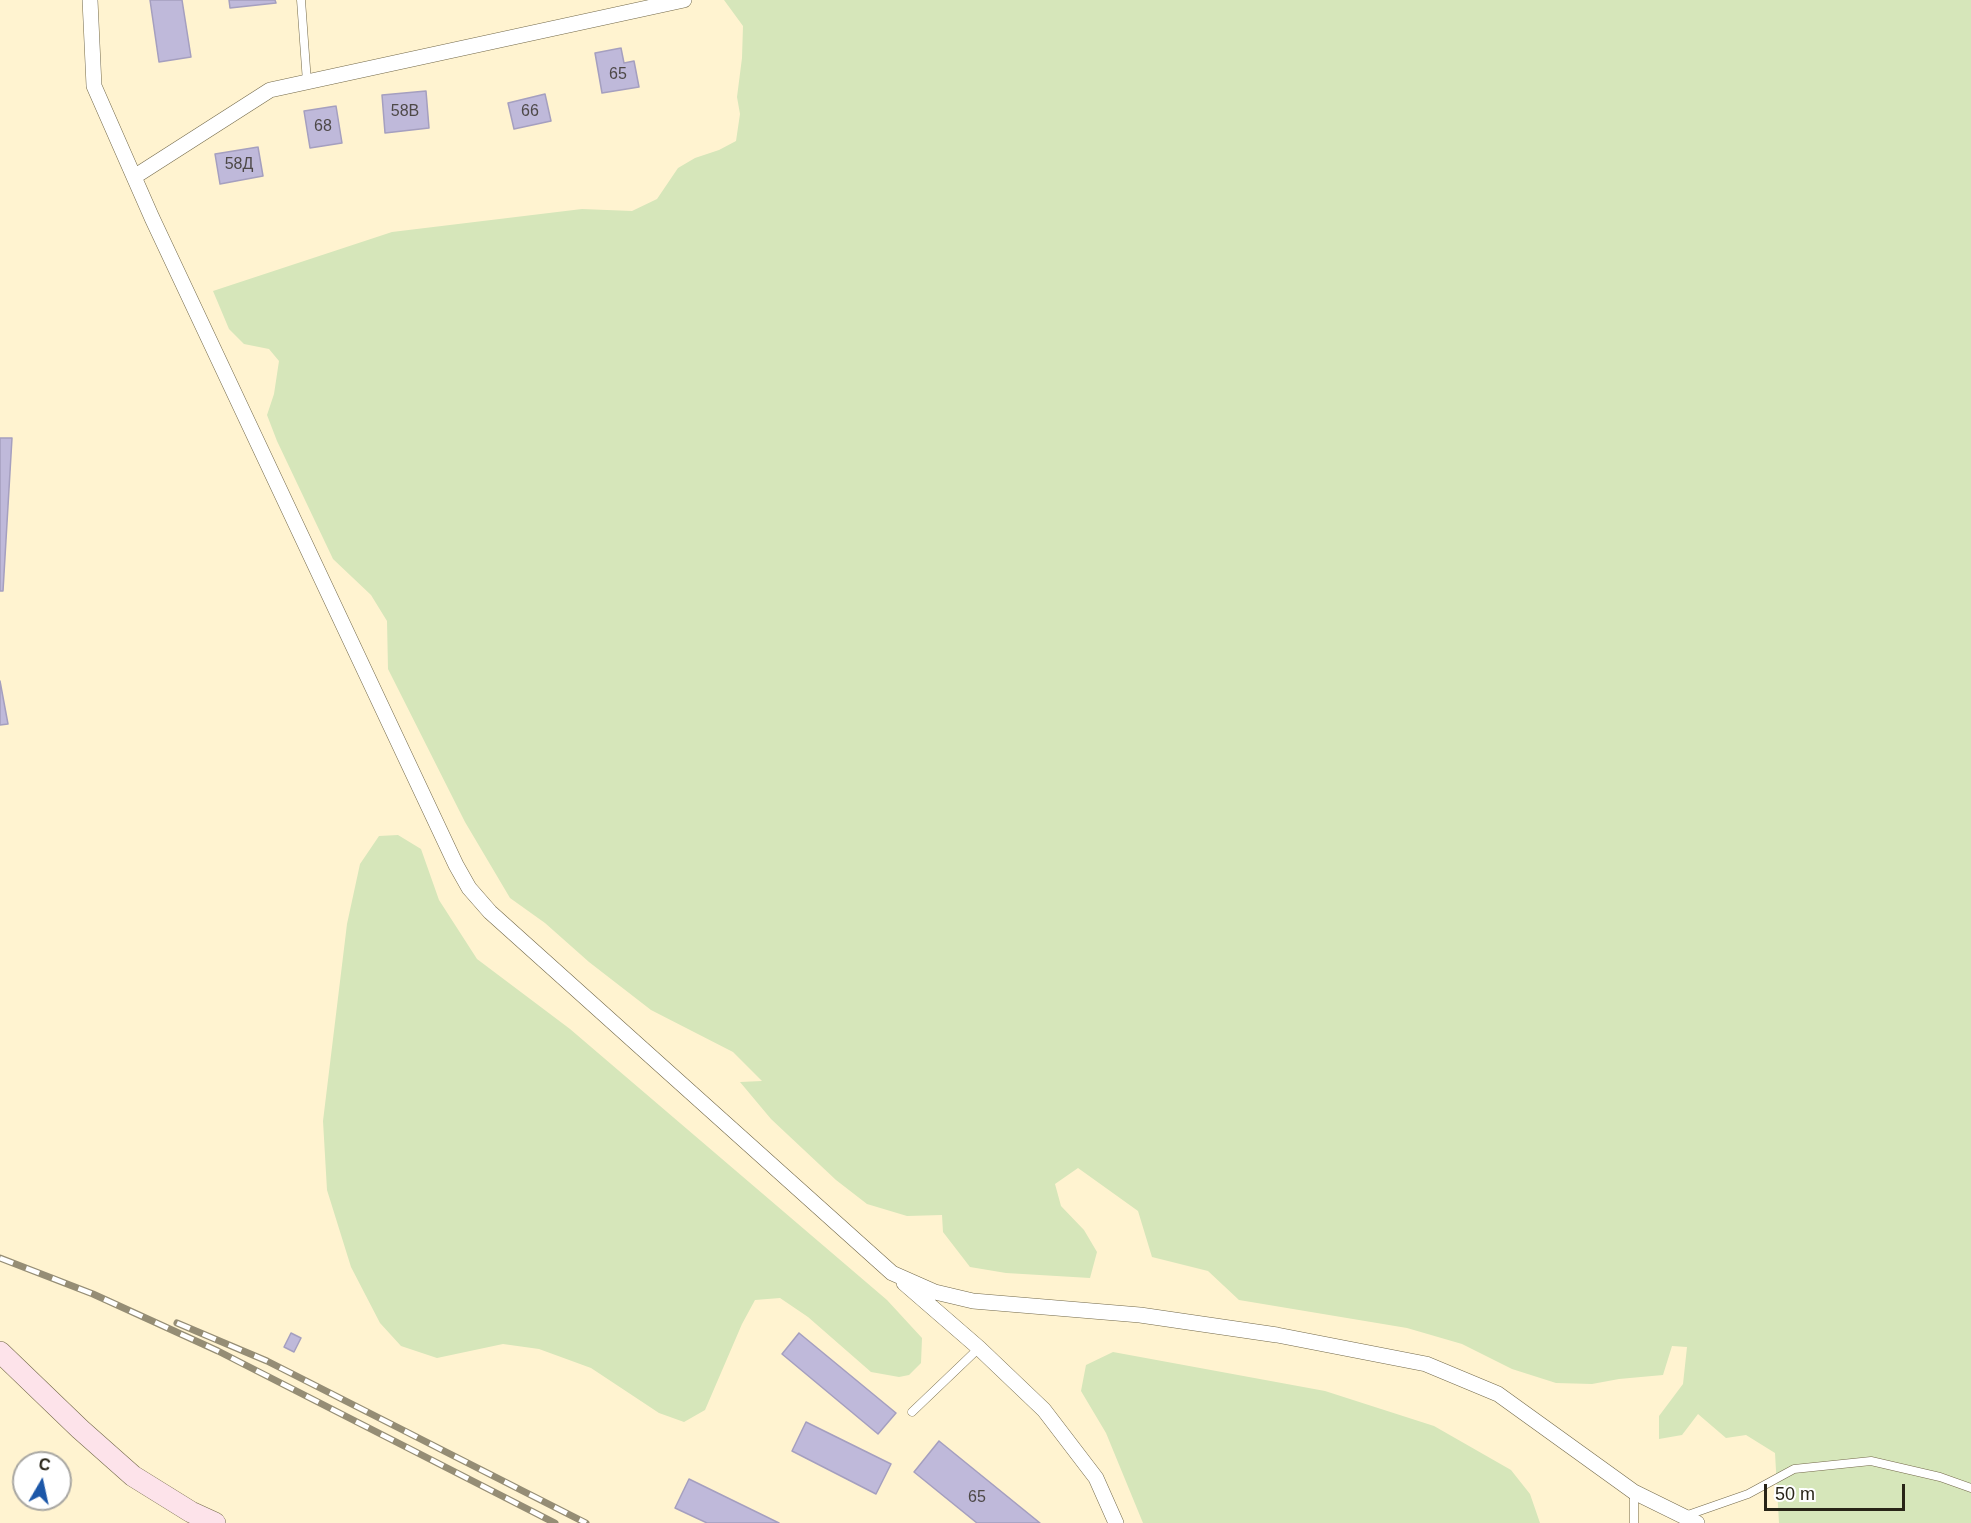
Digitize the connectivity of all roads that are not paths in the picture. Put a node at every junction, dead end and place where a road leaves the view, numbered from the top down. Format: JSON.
{"nodes":[{"id":1,"x":90,"y":0,"type":"edge"},
{"id":2,"x":301,"y":0,"type":"edge"},
{"id":3,"x":684,"y":0,"type":"edge"},
{"id":4,"x":307,"y":82,"type":"junction"},
{"id":5,"x":134,"y":177,"type":"junction"},
{"id":6,"x":892,"y":1273,"type":"junction"},
{"id":7,"x":978,"y":1348,"type":"junction"},
{"id":8,"x":0,"y":1352,"type":"edge"},
{"id":9,"x":912,"y":1412,"type":"dead end"},
{"id":10,"x":1971,"y":1488,"type":"edge"},
{"id":11,"x":1634,"y":1492,"type":"junction"},
{"id":12,"x":1690,"y":1520,"type":"edge"},
{"id":13,"x":214,"y":1523,"type":"edge"},
{"id":14,"x":1116,"y":1523,"type":"edge"},
{"id":15,"x":1634,"y":1523,"type":"edge"}],
"edges":[{"from":1,"to":5,"type":"street"},
{"from":2,"to":4,"type":"lane"},
{"from":3,"to":4,"type":"street"},
{"from":4,"to":5,"type":"street"},
{"from":5,"to":6,"type":"street"},
{"from":6,"to":7,"type":"street"},
{"from":6,"to":11,"type":"street"},
{"from":7,"to":9,"type":"lane"},
{"from":7,"to":14,"type":"street"},
{"from":8,"to":13,"type":"main road"},
{"from":10,"to":12,"type":"lane"},
{"from":11,"to":12,"type":"street"},
{"from":11,"to":15,"type":"lane"}]}
